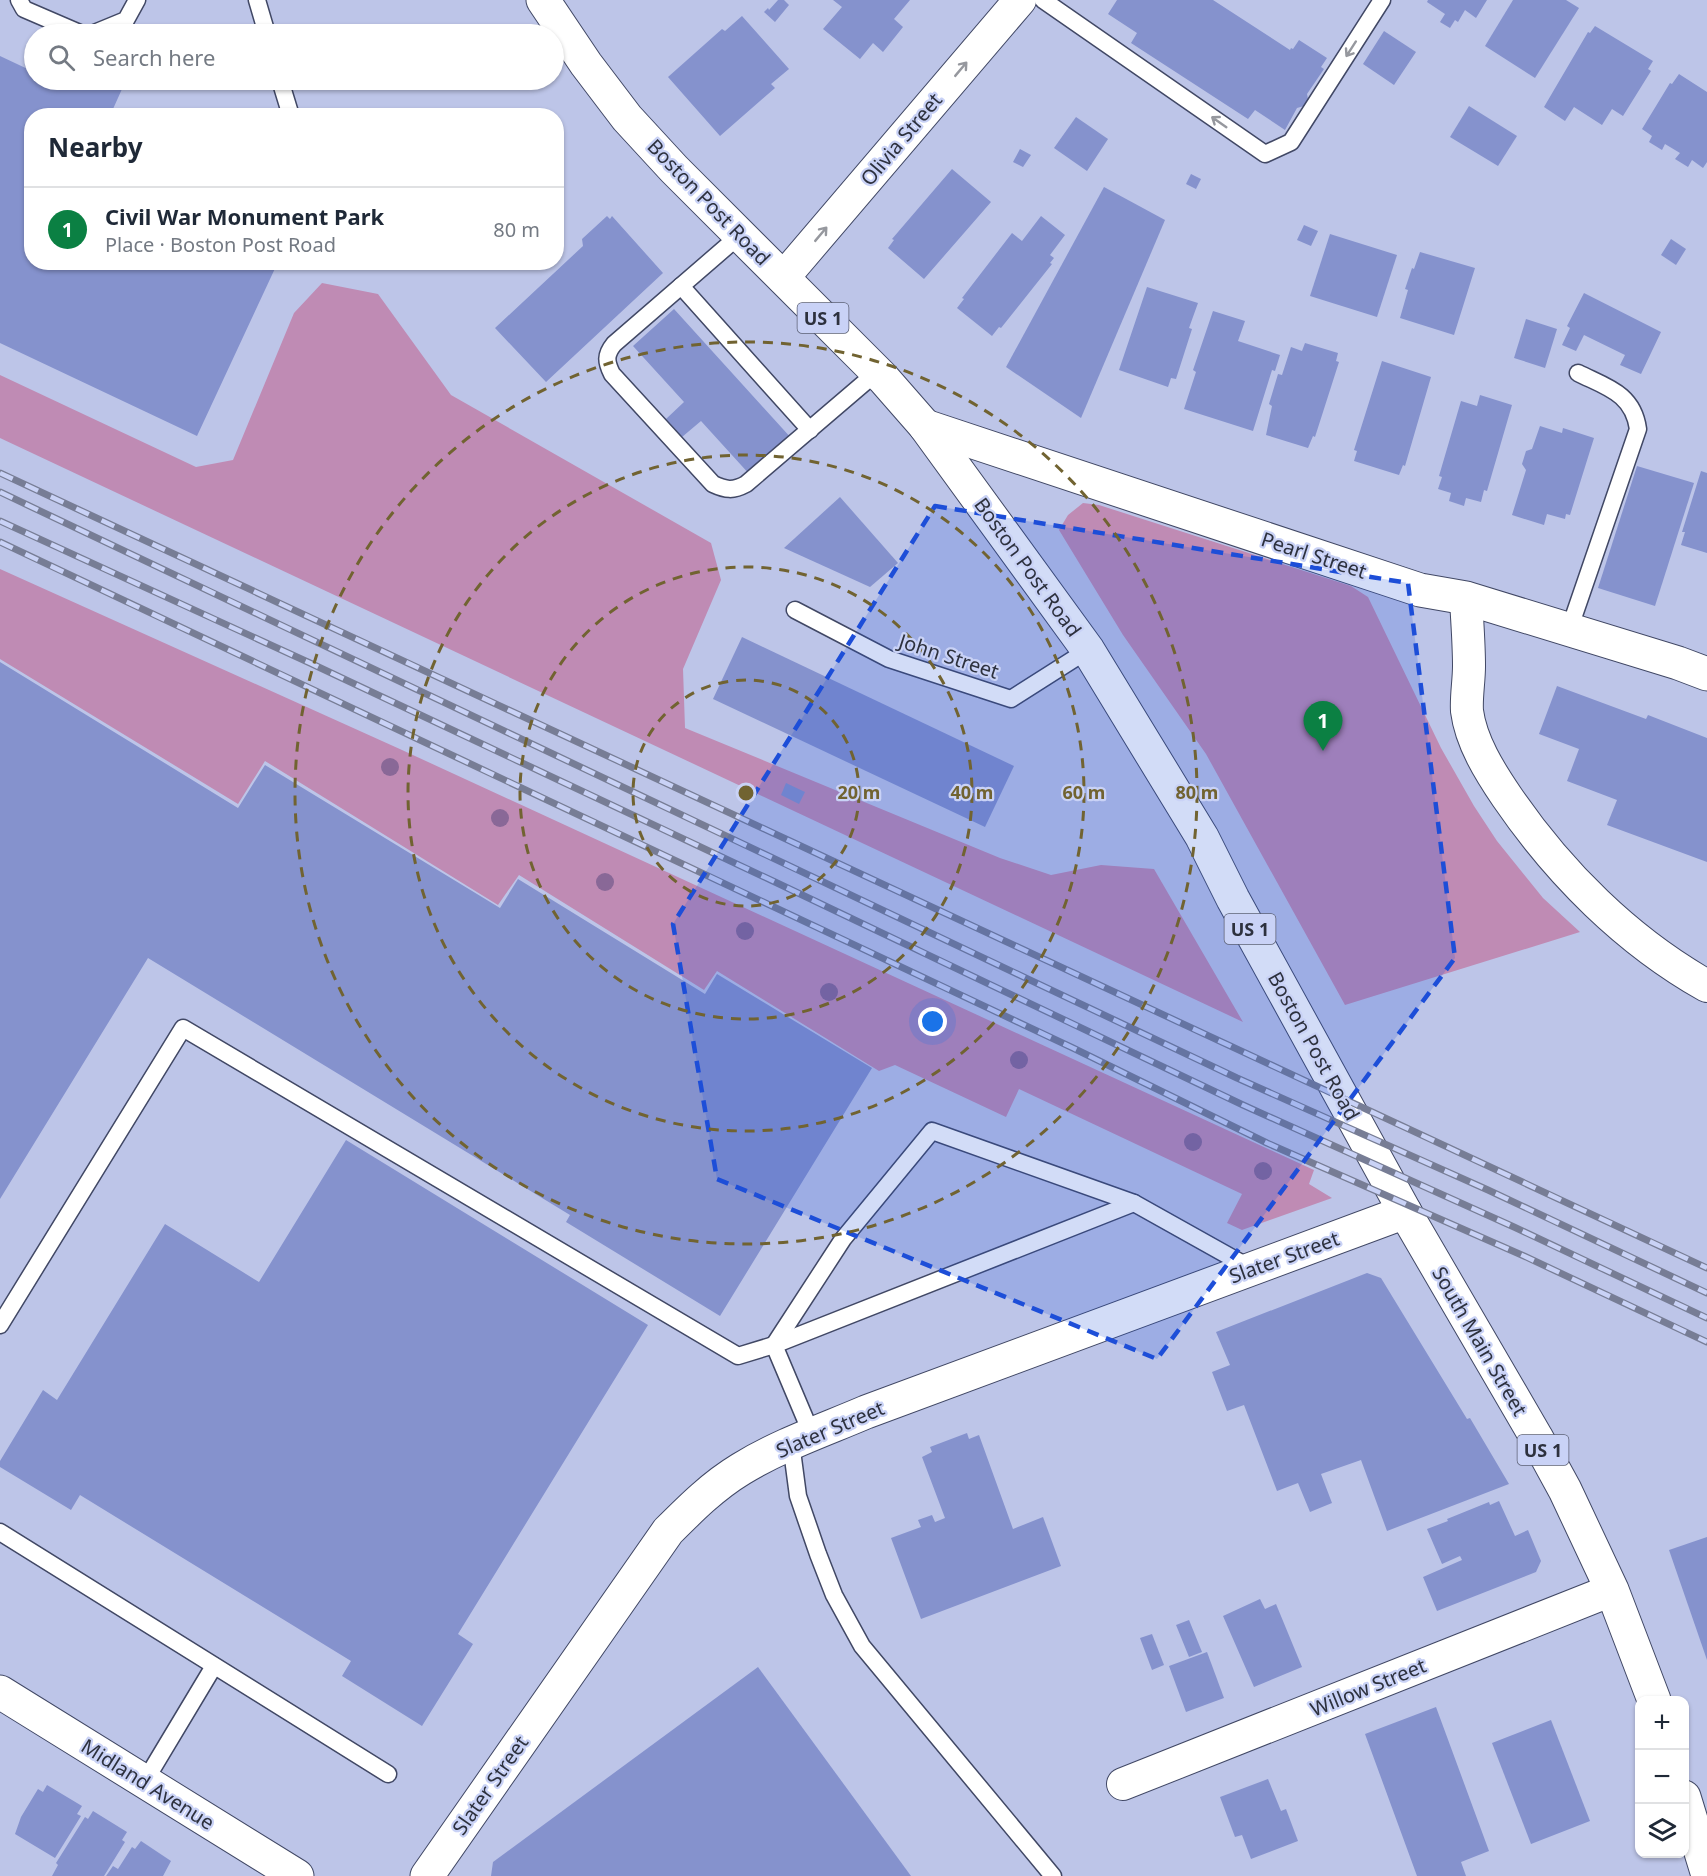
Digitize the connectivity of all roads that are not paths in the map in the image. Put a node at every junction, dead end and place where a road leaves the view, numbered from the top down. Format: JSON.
{"nodes":[{"id":1,"x":19,"y":0,"type":"edge"},
{"id":2,"x":136,"y":0,"type":"edge"},
{"id":3,"x":257,"y":0,"type":"edge"},
{"id":4,"x":543,"y":0,"type":"edge"},
{"id":5,"x":1020,"y":0,"type":"edge"},
{"id":6,"x":1042,"y":0,"type":"edge"},
{"id":7,"x":1382,"y":0,"type":"edge"},
{"id":8,"x":59,"y":24,"type":"edge"},
{"id":9,"x":118,"y":24,"type":"edge"},
{"id":10,"x":264,"y":24,"type":"edge"},
{"id":11,"x":559,"y":24,"type":"edge"},
{"id":12,"x":564,"y":31,"type":"edge"},
{"id":13,"x":283,"y":90,"type":"edge"},
{"id":14,"x":289,"y":108,"type":"edge"},
{"id":15,"x":740,"y":235,"type":"junction"},
{"id":16,"x":783,"y":278,"type":"junction"},
{"id":17,"x":681,"y":286,"type":"junction"},
{"id":18,"x":877,"y":372,"type":"junction"},
{"id":19,"x":1578,"y":373,"type":"dead end"},
{"id":20,"x":925,"y":426,"type":"junction"},
{"id":21,"x":810,"y":430,"type":"junction"},
{"id":22,"x":1466,"y":598,"type":"junction"},
{"id":23,"x":795,"y":610,"type":"dead end"},
{"id":24,"x":1569,"y":630,"type":"junction"},
{"id":25,"x":1088,"y":650,"type":"junction"},
{"id":26,"x":1707,"y":674,"type":"edge"},
{"id":27,"x":1707,"y":986,"type":"edge"},
{"id":28,"x":1134,"y":1203,"type":"junction"},
{"id":29,"x":1405,"y":1212,"type":"junction"},
{"id":30,"x":1253,"y":1269,"type":"junction"},
{"id":31,"x":0,"y":1325,"type":"edge"},
{"id":32,"x":774,"y":1345,"type":"junction"},
{"id":33,"x":801,"y":1439,"type":"junction"},
{"id":34,"x":0,"y":1532,"type":"edge"},
{"id":35,"x":1612,"y":1590,"type":"junction"},
{"id":36,"x":214,"y":1666,"type":"junction"},
{"id":37,"x":0,"y":1692,"type":"edge"},
{"id":38,"x":1652,"y":1696,"type":"edge"},
{"id":39,"x":388,"y":1774,"type":"dead end"},
{"id":40,"x":145,"y":1781,"type":"junction"},
{"id":41,"x":1124,"y":1784,"type":"dead end"},
{"id":42,"x":1686,"y":1804,"type":"edge"},
{"id":43,"x":1707,"y":1872,"type":"edge"},
{"id":44,"x":297,"y":1876,"type":"edge"},
{"id":45,"x":427,"y":1876,"type":"edge"},
{"id":46,"x":1053,"y":1876,"type":"edge"}],
"edges":[{"from":1,"to":8,"type":"lane"},
{"from":2,"to":9,"type":"lane"},
{"from":3,"to":10,"type":"lane"},
{"from":4,"to":11,"type":"street","name":"Boston Post Road","number":"US 1"},
{"from":16,"to":5,"type":"street","name":"Olivia Street","one_way":true},
{"from":7,"to":6,"type":"lane","one_way":true},
{"from":12,"to":15,"type":"street","name":"Boston Post Road","number":"US 1"},
{"from":13,"to":14,"type":"lane"},
{"from":15,"to":16,"type":"street","name":"Boston Post Road","number":"US 1"},
{"from":15,"to":17,"type":"lane"},
{"from":16,"to":18,"type":"street","name":"Boston Post Road","number":"US 1"},
{"from":17,"to":21,"type":"lane"},
{"from":17,"to":21,"type":"lane"},
{"from":18,"to":20,"type":"street","name":"Boston Post Road","number":"US 1"},
{"from":18,"to":21,"type":"lane"},
{"from":19,"to":24,"type":"lane"},
{"from":20,"to":22,"type":"street","name":"Pearl Street"},
{"from":20,"to":25,"type":"street","name":"Boston Post Road","number":"US 1"},
{"from":22,"to":24,"type":"street","name":"Pearl Street"},
{"from":22,"to":27,"type":"street"},
{"from":23,"to":25,"type":"lane","name":"John Street"},
{"from":24,"to":26,"type":"street","name":"Pearl Street"},
{"from":25,"to":29,"type":"street","name":"Boston Post Road","number":"US 1"},
{"from":28,"to":30,"type":"lane"},
{"from":28,"to":32,"type":"lane"},
{"from":28,"to":32,"type":"lane"},
{"from":29,"to":30,"type":"street","name":"Slater Street"},
{"from":29,"to":35,"type":"street","name":"South Main Street","number":"US 1"},
{"from":30,"to":33,"type":"street","name":"Slater Street"},
{"from":31,"to":32,"type":"lane"},
{"from":32,"to":33,"type":"lane"},
{"from":33,"to":45,"type":"street","name":"Slater Street"},
{"from":33,"to":46,"type":"lane"},
{"from":34,"to":36,"type":"lane"},
{"from":35,"to":38,"type":"street","name":"South Main Street","number":"US 1"},
{"from":35,"to":41,"type":"street","name":"Willow Street"},
{"from":36,"to":39,"type":"lane"},
{"from":36,"to":40,"type":"lane"},
{"from":37,"to":40,"type":"street","name":"Midland Avenue"},
{"from":40,"to":44,"type":"street","name":"Midland Avenue"},
{"from":42,"to":43,"type":"street"}]}
